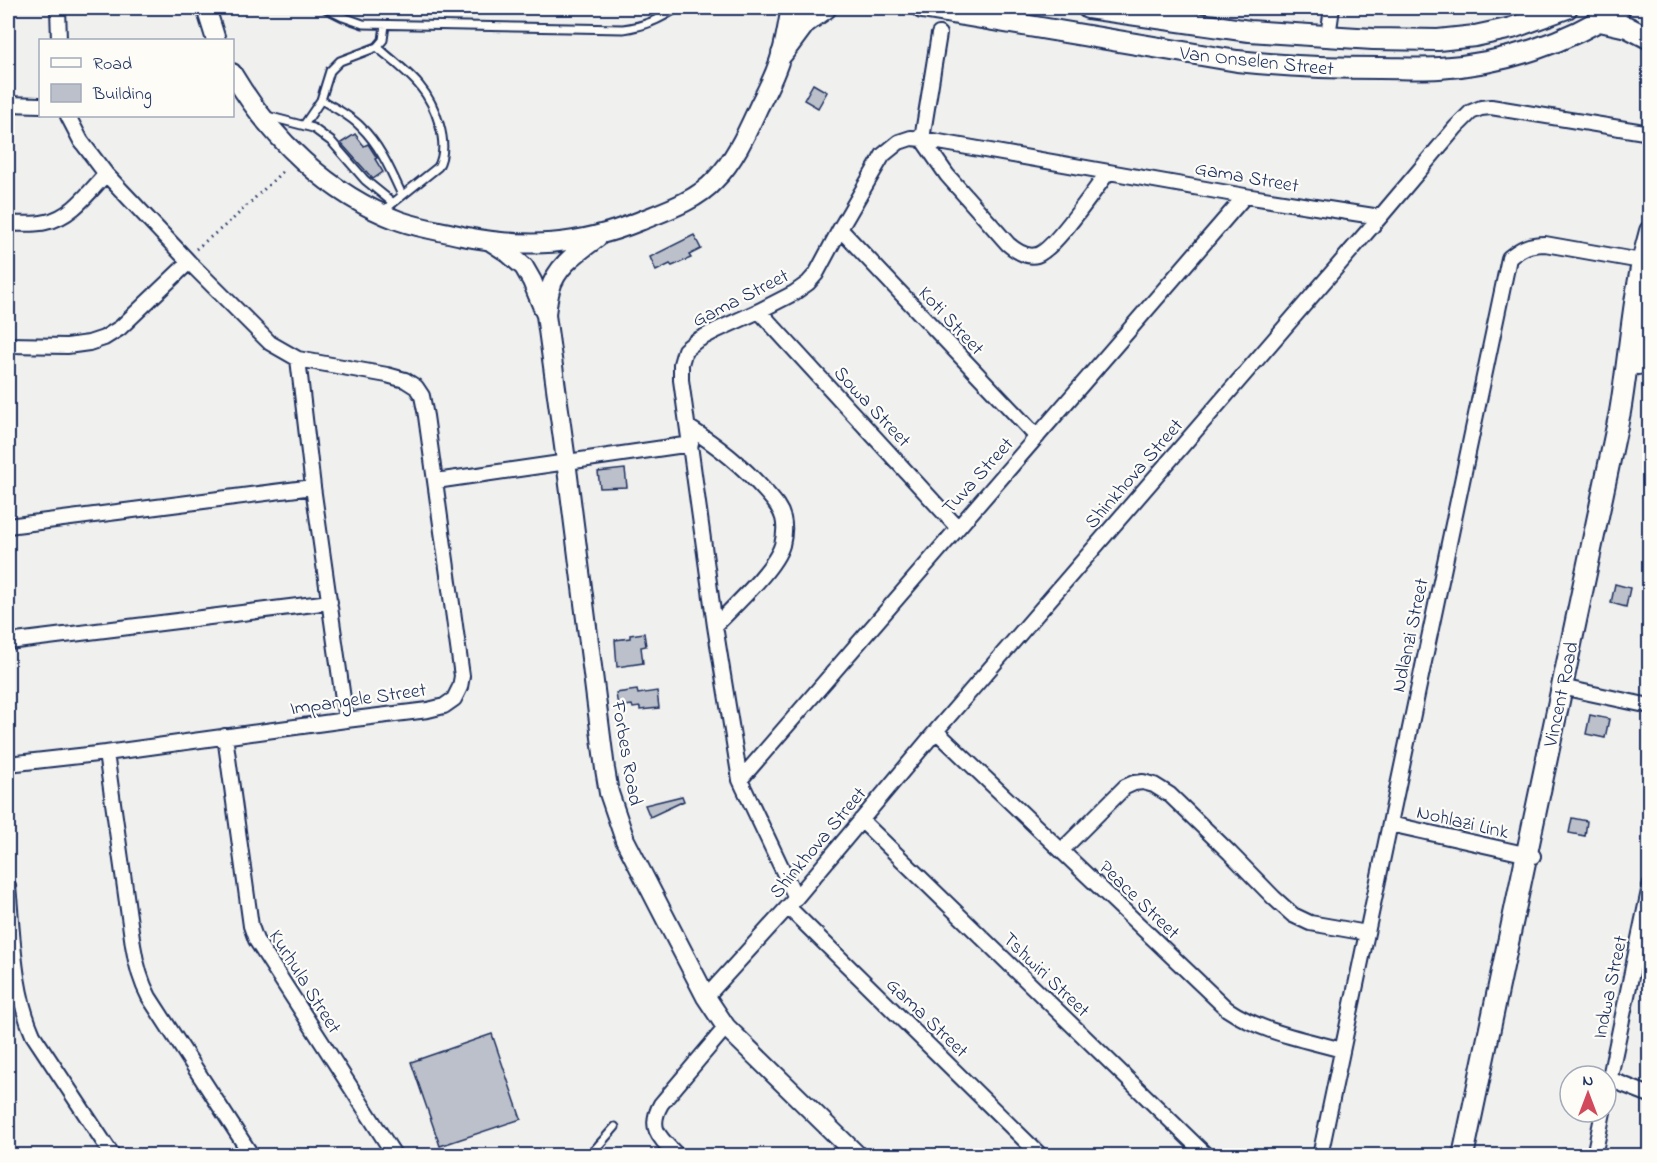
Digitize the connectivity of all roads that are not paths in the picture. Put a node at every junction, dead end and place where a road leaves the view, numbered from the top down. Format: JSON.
{"nodes":[{"id":1,"x":58,"y":8,"type":"edge"},
{"id":2,"x":206,"y":8,"type":"edge"},
{"id":3,"x":325,"y":8,"type":"edge"},
{"id":4,"x":677,"y":8,"type":"edge"},
{"id":5,"x":791,"y":8,"type":"edge"},
{"id":6,"x":826,"y":8,"type":"edge"},
{"id":7,"x":922,"y":8,"type":"edge"},
{"id":8,"x":1088,"y":8,"type":"edge"},
{"id":9,"x":1332,"y":8,"type":"edge"},
{"id":10,"x":1567,"y":8,"type":"edge"},
{"id":11,"x":1620,"y":8,"type":"edge"},
{"id":12,"x":1600,"y":21,"type":"junction"},
{"id":13,"x":385,"y":25,"type":"junction"},
{"id":14,"x":939,"y":34,"type":"dead end"},
{"id":15,"x":1328,"y":36,"type":"junction"},
{"id":16,"x":59,"y":39,"type":"edge"},
{"id":17,"x":216,"y":39,"type":"edge"},
{"id":18,"x":1650,"y":39,"type":"edge"},
{"id":19,"x":377,"y":47,"type":"junction"},
{"id":20,"x":782,"y":54,"type":"junction"},
{"id":21,"x":234,"y":76,"type":"edge"},
{"id":22,"x":321,"y":100,"type":"junction"},
{"id":23,"x":8,"y":104,"type":"edge"},
{"id":24,"x":39,"y":105,"type":"edge"},
{"id":25,"x":260,"y":114,"type":"junction"},
{"id":26,"x":69,"y":117,"type":"edge"},
{"id":27,"x":304,"y":124,"type":"junction"},
{"id":28,"x":1650,"y":133,"type":"edge"},
{"id":29,"x":922,"y":139,"type":"junction"},
{"id":30,"x":1108,"y":172,"type":"junction"},
{"id":31,"x":106,"y":174,"type":"junction"},
{"id":32,"x":402,"y":195,"type":"junction"},
{"id":33,"x":1245,"y":196,"type":"junction"},
{"id":34,"x":387,"y":207,"type":"junction"},
{"id":35,"x":1380,"y":218,"type":"junction"},
{"id":36,"x":8,"y":223,"type":"edge"},
{"id":37,"x":840,"y":229,"type":"junction"},
{"id":38,"x":1650,"y":231,"type":"edge"},
{"id":39,"x":600,"y":235,"type":"junction"},
{"id":40,"x":490,"y":241,"type":"junction"},
{"id":41,"x":188,"y":260,"type":"junction"},
{"id":42,"x":1641,"y":261,"type":"junction"},
{"id":43,"x":1650,"y":308,"type":"edge"},
{"id":44,"x":759,"y":311,"type":"junction"},
{"id":45,"x":546,"y":315,"type":"junction"},
{"id":46,"x":8,"y":345,"type":"edge"},
{"id":47,"x":298,"y":359,"type":"junction"},
{"id":48,"x":688,"y":427,"type":"junction"},
{"id":49,"x":1037,"y":437,"type":"junction"},
{"id":50,"x":691,"y":444,"type":"junction"},
{"id":51,"x":566,"y":461,"type":"junction"},
{"id":52,"x":436,"y":482,"type":"junction"},
{"id":53,"x":313,"y":487,"type":"junction"},
{"id":54,"x":8,"y":526,"type":"edge"},
{"id":55,"x":957,"y":526,"type":"junction"},
{"id":56,"x":330,"y":602,"type":"junction"},
{"id":57,"x":715,"y":626,"type":"junction"},
{"id":58,"x":8,"y":642,"type":"edge"},
{"id":59,"x":1565,"y":688,"type":"junction"},
{"id":60,"x":1650,"y":706,"type":"edge"},
{"id":61,"x":346,"y":720,"type":"junction"},
{"id":62,"x":936,"y":731,"type":"junction"},
{"id":63,"x":225,"y":736,"type":"junction"},
{"id":64,"x":106,"y":753,"type":"junction"},
{"id":65,"x":8,"y":764,"type":"edge"},
{"id":66,"x":740,"y":780,"type":"junction"},
{"id":67,"x":861,"y":820,"type":"junction"},
{"id":68,"x":1390,"y":824,"type":"junction"},
{"id":69,"x":1062,"y":850,"type":"junction"},
{"id":70,"x":1530,"y":856,"type":"junction"},
{"id":71,"x":8,"y":886,"type":"edge"},
{"id":72,"x":1650,"y":886,"type":"edge"},
{"id":73,"x":792,"y":902,"type":"junction"},
{"id":74,"x":1367,"y":933,"type":"junction"},
{"id":75,"x":1644,"y":944,"type":"edge"},
{"id":76,"x":706,"y":996,"type":"junction"},
{"id":77,"x":726,"y":1027,"type":"junction"},
{"id":78,"x":1342,"y":1050,"type":"junction"},
{"id":79,"x":1613,"y":1064,"type":"edge"},
{"id":80,"x":1618,"y":1083,"type":"edge"},
{"id":81,"x":1650,"y":1095,"type":"edge"},
{"id":82,"x":1600,"y":1124,"type":"edge"},
{"id":83,"x":615,"y":1127,"type":"dead end"},
{"id":84,"x":112,"y":1155,"type":"edge"},
{"id":85,"x":252,"y":1155,"type":"edge"},
{"id":86,"x":395,"y":1155,"type":"edge"},
{"id":87,"x":589,"y":1155,"type":"edge"},
{"id":88,"x":678,"y":1155,"type":"edge"},
{"id":89,"x":858,"y":1155,"type":"edge"},
{"id":90,"x":1041,"y":1155,"type":"edge"},
{"id":91,"x":1207,"y":1155,"type":"edge"},
{"id":92,"x":1320,"y":1155,"type":"edge"},
{"id":93,"x":1463,"y":1155,"type":"edge"},
{"id":94,"x":1470,"y":1155,"type":"edge"},
{"id":95,"x":1594,"y":1155,"type":"edge"}],
"edges":[{"from":1,"to":16,"type":"street"},
{"from":2,"to":17,"type":"street"},
{"from":3,"to":13,"type":"lane"},
{"from":4,"to":13,"type":"lane"},
{"from":5,"to":20,"type":"street"},
{"from":6,"to":20,"type":"main road"},
{"from":7,"to":12,"type":"main road","name":"Van Onselen Street"},
{"from":8,"to":15,"type":"main road","name":"Van Onselen Street"},
{"from":9,"to":15,"type":"street"},
{"from":10,"to":15,"type":"main road","name":"Van Onselen Street"},
{"from":11,"to":12,"type":"main road","name":"Van Onselen Street"},
{"from":12,"to":18,"type":"main road"},
{"from":13,"to":19,"type":"lane"},
{"from":14,"to":29,"type":"street"},
{"from":19,"to":22,"type":"lane"},
{"from":19,"to":32,"type":"lane"},
{"from":20,"to":39,"type":"street"},
{"from":21,"to":25,"type":"street"},
{"from":22,"to":27,"type":"lane"},
{"from":22,"to":32,"type":"lane"},
{"from":23,"to":24,"type":"street"},
{"from":25,"to":27,"type":"lane"},
{"from":25,"to":34,"type":"street"},
{"from":26,"to":31,"type":"street"},
{"from":27,"to":34,"type":"lane"},
{"from":28,"to":35,"type":"street","name":"Shinkhova Street"},
{"from":29,"to":30,"type":"street","name":"Gama Street"},
{"from":29,"to":30,"type":"street"},
{"from":29,"to":37,"type":"street","name":"Gama Street"},
{"from":30,"to":33,"type":"street","name":"Gama Street"},
{"from":31,"to":36,"type":"street"},
{"from":31,"to":41,"type":"street"},
{"from":32,"to":34,"type":"lane"},
{"from":33,"to":35,"type":"street","name":"Gama Street"},
{"from":33,"to":49,"type":"street","name":"Tuva Street"},
{"from":34,"to":40,"type":"street"},
{"from":35,"to":62,"type":"street","name":"Shinkhova Street"},
{"from":37,"to":44,"type":"street","name":"Gama Street"},
{"from":37,"to":49,"type":"street","name":"Koti Street"},
{"from":38,"to":42,"type":"main road","name":"Vincent Road"},
{"from":39,"to":40,"type":"street"},
{"from":39,"to":45,"type":"street","name":"Forbes Road"},
{"from":40,"to":45,"type":"street","name":"Forbes Road"},
{"from":41,"to":46,"type":"street"},
{"from":41,"to":47,"type":"street"},
{"from":42,"to":59,"type":"main road","name":"Vincent Road"},
{"from":42,"to":68,"type":"street","name":"Ndlanzi Street"},
{"from":43,"to":59,"type":"main road","name":"Vincent Road"},
{"from":44,"to":48,"type":"street","name":"Gama Street"},
{"from":44,"to":55,"type":"street","name":"Sowa Street"},
{"from":45,"to":51,"type":"street","name":"Forbes Road"},
{"from":47,"to":52,"type":"street","name":"Impangele Street"},
{"from":47,"to":53,"type":"street"},
{"from":48,"to":50,"type":"street","name":"Gama Street"},
{"from":48,"to":57,"type":"street"},
{"from":49,"to":55,"type":"street","name":"Tuva Street"},
{"from":50,"to":51,"type":"street"},
{"from":50,"to":57,"type":"street","name":"Gama Street"},
{"from":51,"to":52,"type":"street"},
{"from":51,"to":76,"type":"street","name":"Forbes Road"},
{"from":52,"to":61,"type":"street","name":"Impangele Street"},
{"from":53,"to":54,"type":"street"},
{"from":53,"to":56,"type":"street"},
{"from":55,"to":66,"type":"street","name":"Tuva Street"},
{"from":56,"to":58,"type":"street"},
{"from":56,"to":61,"type":"street"},
{"from":57,"to":66,"type":"street","name":"Gama Street"},
{"from":59,"to":60,"type":"street"},
{"from":59,"to":70,"type":"main road","name":"Vincent Road"},
{"from":61,"to":63,"type":"street","name":"Impangele Street"},
{"from":62,"to":67,"type":"street","name":"Shinkhova Street"},
{"from":62,"to":69,"type":"street","name":"Peace Street"},
{"from":63,"to":64,"type":"street","name":"Impangele Street"},
{"from":63,"to":86,"type":"street","name":"Kurhula Street"},
{"from":64,"to":65,"type":"street","name":"Impangele Street"},
{"from":64,"to":85,"type":"street"},
{"from":66,"to":73,"type":"street","name":"Gama Street"},
{"from":67,"to":73,"type":"street","name":"Shinkhova Street"},
{"from":67,"to":91,"type":"street","name":"Tshwiri Street"},
{"from":68,"to":70,"type":"street","name":"Nohlazi Link"},
{"from":68,"to":74,"type":"street","name":"Ndlanzi Street"},
{"from":69,"to":74,"type":"street"},
{"from":69,"to":78,"type":"street","name":"Peace Street"},
{"from":70,"to":93,"type":"main road","name":"Vincent Road"},
{"from":70,"to":94,"type":"main road","name":"Vincent Road"},
{"from":71,"to":84,"type":"street"},
{"from":72,"to":75,"type":"street","name":"Indwa Street"},
{"from":73,"to":76,"type":"street","name":"Shinkhova Street"},
{"from":73,"to":90,"type":"street","name":"Gama Street"},
{"from":74,"to":78,"type":"street","name":"Ndlanzi Street"},
{"from":75,"to":79,"type":"street","name":"Indwa Street"},
{"from":76,"to":77,"type":"street","name":"Forbes Road"},
{"from":77,"to":88,"type":"street"},
{"from":77,"to":89,"type":"street","name":"Forbes Road"},
{"from":78,"to":92,"type":"street","name":"Ndlanzi Street"},
{"from":80,"to":81,"type":"street"},
{"from":82,"to":95,"type":"street"},
{"from":83,"to":87,"type":"lane"}]}
